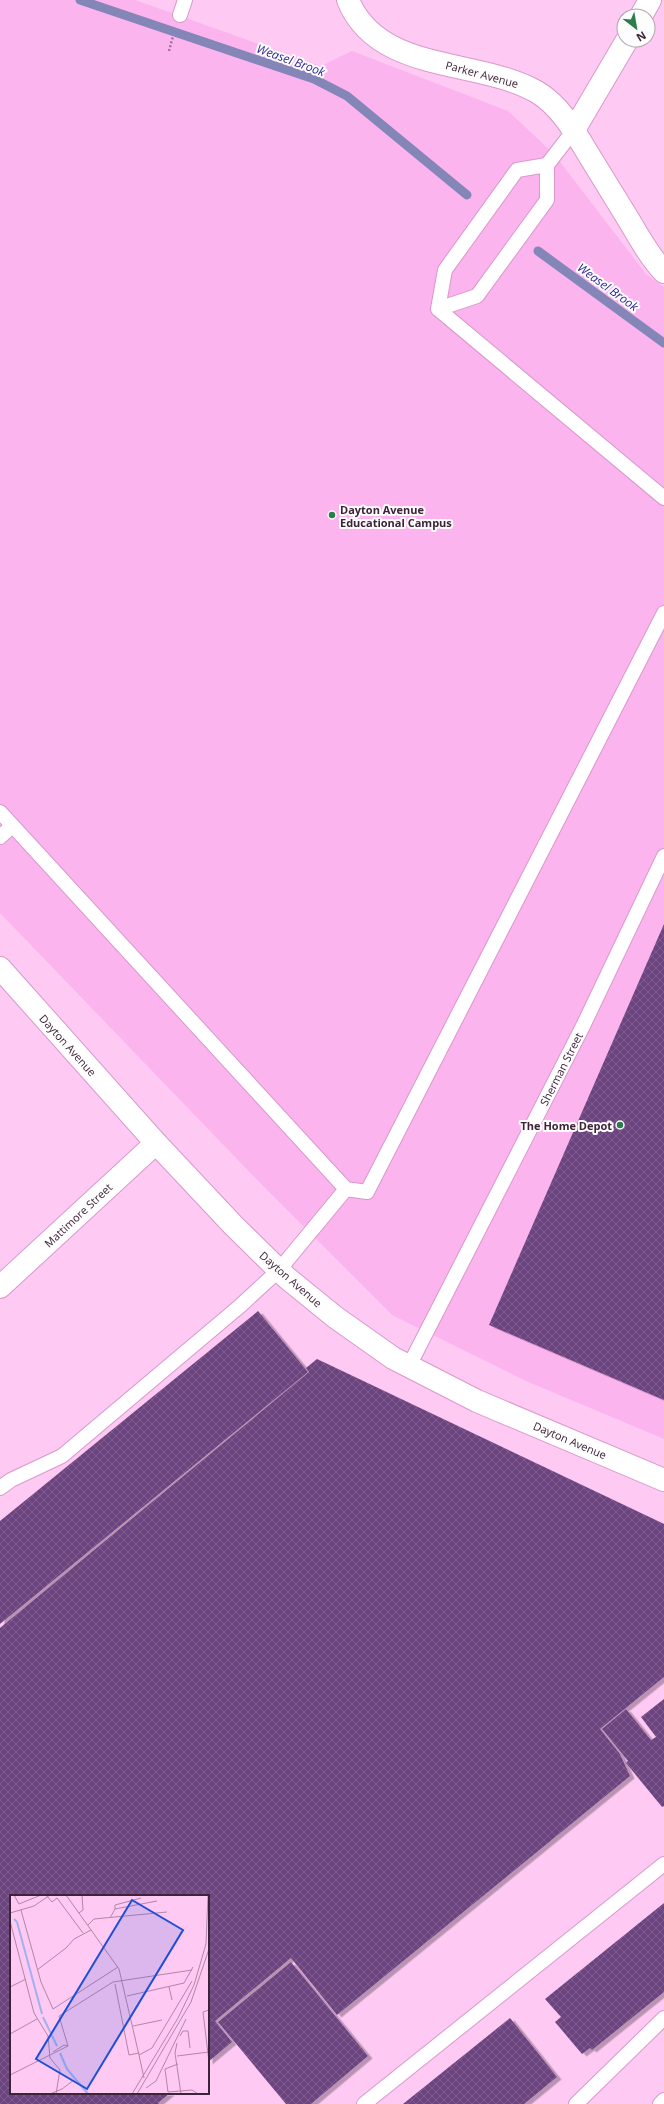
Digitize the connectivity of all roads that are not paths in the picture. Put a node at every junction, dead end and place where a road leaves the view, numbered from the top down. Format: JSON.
{"nodes":[{"id":1,"x":185,"y":0,"type":"edge"},
{"id":2,"x":348,"y":0,"type":"edge"},
{"id":3,"x":180,"y":15,"type":"dead end"},
{"id":4,"x":622,"y":48,"type":"edge"},
{"id":5,"x":574,"y":130,"type":"junction"},
{"id":6,"x":547,"y":165,"type":"junction"},
{"id":7,"x":664,"y":272,"type":"edge"},
{"id":8,"x":438,"y":309,"type":"junction"},
{"id":9,"x":664,"y":498,"type":"edge"},
{"id":10,"x":664,"y":613,"type":"edge"},
{"id":11,"x":0,"y":812,"type":"edge"},
{"id":12,"x":12,"y":826,"type":"junction"},
{"id":13,"x":0,"y":837,"type":"edge"},
{"id":14,"x":664,"y":856,"type":"edge"},
{"id":15,"x":0,"y":968,"type":"edge"},
{"id":16,"x":156,"y":1143,"type":"junction"},
{"id":17,"x":346,"y":1189,"type":"junction"},
{"id":18,"x":279,"y":1270,"type":"junction"},
{"id":19,"x":0,"y":1287,"type":"edge"},
{"id":20,"x":409,"y":1366,"type":"junction"},
{"id":21,"x":664,"y":1480,"type":"edge"},
{"id":22,"x":0,"y":1488,"type":"edge"},
{"id":23,"x":664,"y":1864,"type":"edge"},
{"id":24,"x":664,"y":2018,"type":"edge"},
{"id":25,"x":664,"y":2100,"type":"edge"},
{"id":26,"x":364,"y":2104,"type":"edge"},
{"id":27,"x":576,"y":2104,"type":"edge"},
{"id":28,"x":660,"y":2104,"type":"edge"}],
"edges":[{"from":1,"to":3,"type":"lane"},
{"from":2,"to":5,"type":"street","name":"Parker Avenue"},
{"from":4,"to":5,"type":"street"},
{"from":5,"to":6,"type":"lane"},
{"from":5,"to":7,"type":"street","name":"Parker Avenue"},
{"from":6,"to":8,"type":"lane"},
{"from":6,"to":8,"type":"lane"},
{"from":8,"to":9,"type":"lane"},
{"from":10,"to":17,"type":"lane"},
{"from":11,"to":12,"type":"lane"},
{"from":12,"to":13,"type":"lane"},
{"from":12,"to":17,"type":"lane"},
{"from":14,"to":20,"type":"lane","name":"Sherman Street"},
{"from":15,"to":16,"type":"street","name":"Dayton Avenue"},
{"from":16,"to":18,"type":"street","name":"Dayton Avenue"},
{"from":16,"to":19,"type":"street","name":"Mattimore Street"},
{"from":17,"to":18,"type":"lane"},
{"from":18,"to":20,"type":"street","name":"Dayton Avenue"},
{"from":18,"to":22,"type":"lane"},
{"from":20,"to":21,"type":"street","name":"Dayton Avenue"},
{"from":23,"to":26,"type":"lane"},
{"from":24,"to":27,"type":"lane"},
{"from":25,"to":28,"type":"lane"}]}
